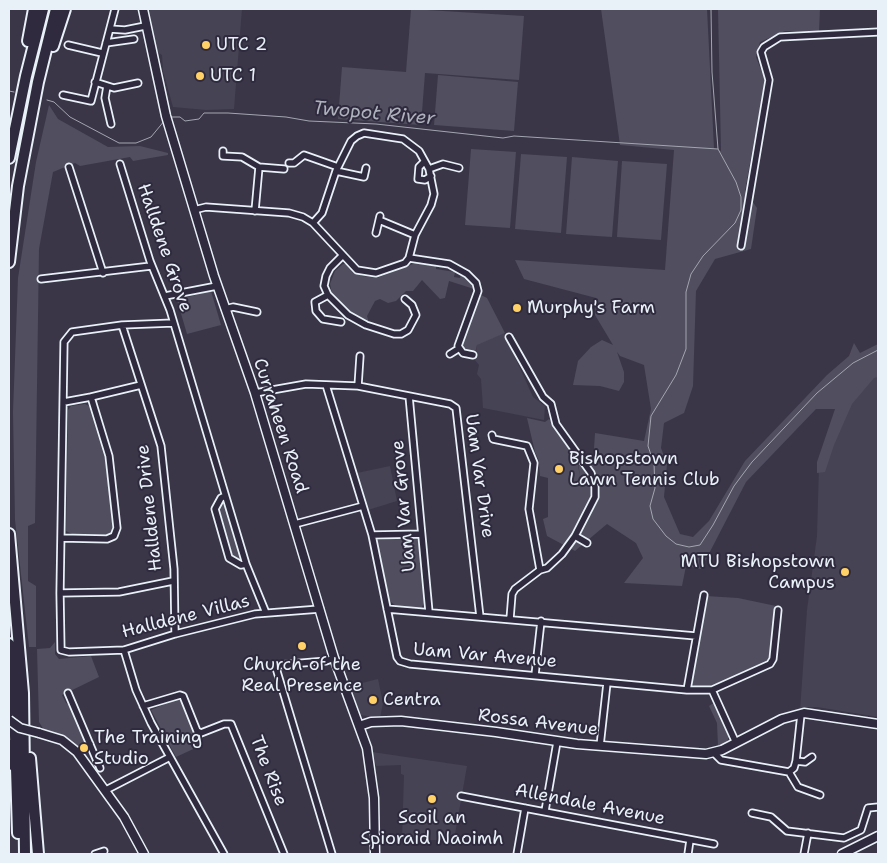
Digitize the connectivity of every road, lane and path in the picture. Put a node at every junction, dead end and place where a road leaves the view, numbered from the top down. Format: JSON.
{"nodes":[{"id":1,"x":34,"y":9,"type":"edge"},
{"id":2,"x":43,"y":9,"type":"edge"},
{"id":3,"x":56,"y":9,"type":"edge"},
{"id":4,"x":64,"y":9,"type":"edge"},
{"id":5,"x":115,"y":9,"type":"edge"},
{"id":6,"x":143,"y":9,"type":"edge"},
{"id":7,"x":146,"y":26,"type":"junction"},
{"id":8,"x":110,"y":29,"type":"junction"},
{"id":9,"x":878,"y":32,"type":"edge"},
{"id":10,"x":134,"y":39,"type":"dead end"},
{"id":11,"x":106,"y":43,"type":"junction"},
{"id":12,"x":68,"y":45,"type":"dead end"},
{"id":13,"x":102,"y":53,"type":"junction"},
{"id":14,"x":96,"y":82,"type":"junction"},
{"id":15,"x":138,"y":83,"type":"dead end"},
{"id":16,"x":107,"y":86,"type":"junction"},
{"id":17,"x":63,"y":95,"type":"dead end"},
{"id":18,"x":32,"y":119,"type":"junction"},
{"id":19,"x":111,"y":124,"type":"dead end"},
{"id":20,"x":223,"y":151,"type":"dead end"},
{"id":21,"x":9,"y":153,"type":"edge"},
{"id":22,"x":424,"y":162,"type":"junction"},
{"id":23,"x":289,"y":163,"type":"dead end"},
{"id":24,"x":120,"y":164,"type":"dead end"},
{"id":25,"x":259,"y":166,"type":"junction"},
{"id":26,"x":70,"y":167,"type":"dead end"},
{"id":27,"x":366,"y":168,"type":"dead end"},
{"id":28,"x":459,"y":168,"type":"dead end"},
{"id":29,"x":284,"y":169,"type":"dead end"},
{"id":30,"x":337,"y":169,"type":"junction"},
{"id":31,"x":429,"y":169,"type":"junction"},
{"id":32,"x":431,"y":176,"type":"junction"},
{"id":33,"x":194,"y":210,"type":"junction"},
{"id":34,"x":254,"y":211,"type":"junction"},
{"id":35,"x":313,"y":223,"type":"junction"},
{"id":36,"x":376,"y":233,"type":"dead end"},
{"id":37,"x":415,"y":234,"type":"junction"},
{"id":38,"x":741,"y":246,"type":"dead end"},
{"id":39,"x":342,"y":255,"type":"junction"},
{"id":40,"x":409,"y":258,"type":"junction"},
{"id":41,"x":9,"y":262,"type":"edge"},
{"id":42,"x":152,"y":266,"type":"junction"},
{"id":43,"x":103,"y":273,"type":"junction"},
{"id":44,"x":42,"y":279,"type":"dead end"},
{"id":45,"x":217,"y":286,"type":"junction"},
{"id":46,"x":328,"y":295,"type":"junction"},
{"id":47,"x":165,"y":296,"type":"junction"},
{"id":48,"x":405,"y":299,"type":"dead end"},
{"id":49,"x":226,"y":309,"type":"junction"},
{"id":50,"x":257,"y":312,"type":"dead end"},
{"id":51,"x":341,"y":322,"type":"dead end"},
{"id":52,"x":173,"y":323,"type":"junction"},
{"id":53,"x":122,"y":325,"type":"junction"},
{"id":54,"x":509,"y":337,"type":"dead end"},
{"id":55,"x":458,"y":349,"type":"junction"},
{"id":56,"x":450,"y":354,"type":"dead end"},
{"id":57,"x":473,"y":355,"type":"dead end"},
{"id":58,"x":360,"y":356,"type":"dead end"},
{"id":59,"x":142,"y":385,"type":"junction"},
{"id":60,"x":326,"y":385,"type":"junction"},
{"id":61,"x":358,"y":386,"type":"junction"},
{"id":62,"x":255,"y":392,"type":"junction"},
{"id":63,"x":409,"y":396,"type":"junction"},
{"id":64,"x":91,"y":397,"type":"junction"},
{"id":65,"x":64,"y":402,"type":"junction"},
{"id":66,"x":492,"y":435,"type":"dead end"},
{"id":67,"x":225,"y":496,"type":"junction"},
{"id":68,"x":363,"y":506,"type":"junction"},
{"id":69,"x":295,"y":524,"type":"junction"},
{"id":70,"x":9,"y":534,"type":"edge"},
{"id":71,"x":421,"y":534,"type":"junction"},
{"id":72,"x":372,"y":536,"type":"junction"},
{"id":73,"x":575,"y":536,"type":"junction"},
{"id":74,"x":61,"y":538,"type":"junction"},
{"id":75,"x":587,"y":543,"type":"dead end"},
{"id":76,"x":246,"y":564,"type":"junction"},
{"id":77,"x":540,"y":570,"type":"junction"},
{"id":78,"x":173,"y":582,"type":"junction"},
{"id":79,"x":60,"y":593,"type":"junction"},
{"id":80,"x":704,"y":595,"type":"dead end"},
{"id":81,"x":320,"y":609,"type":"junction"},
{"id":82,"x":387,"y":609,"type":"junction"},
{"id":83,"x":778,"y":610,"type":"dead end"},
{"id":84,"x":429,"y":612,"type":"junction"},
{"id":85,"x":266,"y":613,"type":"junction"},
{"id":86,"x":480,"y":617,"type":"junction"},
{"id":87,"x":510,"y":619,"type":"junction"},
{"id":88,"x":541,"y":622,"type":"junction"},
{"id":89,"x":175,"y":634,"type":"junction"},
{"id":90,"x":696,"y":636,"type":"junction"},
{"id":91,"x":9,"y":644,"type":"edge"},
{"id":92,"x":9,"y":649,"type":"edge"},
{"id":93,"x":124,"y":650,"type":"junction"},
{"id":94,"x":334,"y":658,"type":"junction"},
{"id":95,"x":535,"y":676,"type":"junction"},
{"id":96,"x":607,"y":682,"type":"junction"},
{"id":97,"x":687,"y":690,"type":"junction"},
{"id":98,"x":712,"y":690,"type":"junction"},
{"id":99,"x":23,"y":693,"type":"junction"},
{"id":100,"x":68,"y":693,"type":"dead end"},
{"id":101,"x":144,"y":706,"type":"junction"},
{"id":102,"x":801,"y":714,"type":"junction"},
{"id":103,"x":9,"y":720,"type":"edge"},
{"id":104,"x":878,"y":724,"type":"edge"},
{"id":105,"x":359,"y":726,"type":"junction"},
{"id":106,"x":557,"y":742,"type":"junction"},
{"id":107,"x":736,"y":743,"type":"junction"},
{"id":108,"x":90,"y":744,"type":"junction"},
{"id":109,"x":600,"y":746,"type":"junction"},
{"id":110,"x":77,"y":752,"type":"junction"},
{"id":111,"x":714,"y":753,"type":"junction"},
{"id":112,"x":170,"y":757,"type":"junction"},
{"id":113,"x":812,"y":757,"type":"dead end"},
{"id":114,"x":796,"y":762,"type":"junction"},
{"id":115,"x":9,"y":764,"type":"edge"},
{"id":116,"x":100,"y":768,"type":"dead end"},
{"id":117,"x":789,"y":772,"type":"junction"},
{"id":118,"x":106,"y":790,"type":"junction"},
{"id":119,"x":820,"y":795,"type":"dead end"},
{"id":120,"x":461,"y":796,"type":"dead end"},
{"id":121,"x":863,"y":802,"type":"dead end"},
{"id":122,"x":878,"y":807,"type":"edge"},
{"id":123,"x":524,"y":808,"type":"junction"},
{"id":124,"x":868,"y":808,"type":"junction"},
{"id":125,"x":545,"y":811,"type":"junction"},
{"id":126,"x":752,"y":814,"type":"dead end"},
{"id":127,"x":808,"y":833,"type":"junction"},
{"id":128,"x":878,"y":836,"type":"edge"},
{"id":129,"x":690,"y":840,"type":"junction"},
{"id":130,"x":714,"y":844,"type":"dead end"},
{"id":131,"x":104,"y":851,"type":"dead end"},
{"id":132,"x":18,"y":854,"type":"edge"},
{"id":133,"x":25,"y":854,"type":"edge"},
{"id":134,"x":38,"y":854,"type":"edge"},
{"id":135,"x":95,"y":854,"type":"edge"},
{"id":136,"x":144,"y":854,"type":"edge"},
{"id":137,"x":224,"y":854,"type":"edge"},
{"id":138,"x":284,"y":854,"type":"edge"},
{"id":139,"x":332,"y":854,"type":"edge"},
{"id":140,"x":375,"y":854,"type":"edge"},
{"id":141,"x":517,"y":854,"type":"edge"},
{"id":142,"x":688,"y":854,"type":"edge"},
{"id":143,"x":804,"y":854,"type":"edge"},
{"id":144,"x":842,"y":854,"type":"edge"}],
"edges":[{"from":1,"to":21,"type":"highway"},
{"from":2,"to":21,"type":"highway"},
{"from":3,"to":18,"type":"highway"},
{"from":4,"to":18,"type":"highway"},
{"from":5,"to":8,"type":"street"},
{"from":6,"to":7,"type":"street","name":"Curraheen Road"},
{"from":7,"to":8,"type":"street"},
{"from":7,"to":33,"type":"street","name":"Curraheen Road"},
{"from":8,"to":11,"type":"street"},
{"from":9,"to":38,"type":"street"},
{"from":10,"to":11,"type":"street"},
{"from":11,"to":13,"type":"street"},
{"from":12,"to":13,"type":"street"},
{"from":13,"to":14,"type":"street"},
{"from":14,"to":16,"type":"street"},
{"from":14,"to":17,"type":"street"},
{"from":15,"to":16,"type":"street"},
{"from":16,"to":19,"type":"street"},
{"from":18,"to":41,"type":"highway"},
{"from":20,"to":25,"type":"street"},
{"from":22,"to":30,"type":"street"},
{"from":22,"to":31,"type":"street"},
{"from":22,"to":32,"type":"street"},
{"from":23,"to":30,"type":"street"},
{"from":24,"to":42,"type":"street","name":"Halldene Grove"},
{"from":25,"to":29,"type":"street"},
{"from":25,"to":34,"type":"street"},
{"from":26,"to":43,"type":"street"},
{"from":27,"to":30,"type":"street"},
{"from":28,"to":31,"type":"street"},
{"from":30,"to":35,"type":"street"},
{"from":31,"to":32,"type":"street"},
{"from":32,"to":37,"type":"street"},
{"from":33,"to":34,"type":"street"},
{"from":33,"to":45,"type":"street","name":"Curraheen Road"},
{"from":34,"to":35,"type":"street"},
{"from":35,"to":39,"type":"street"},
{"from":36,"to":37,"type":"street"},
{"from":37,"to":40,"type":"street"},
{"from":39,"to":40,"type":"street"},
{"from":39,"to":46,"type":"street"},
{"from":40,"to":55,"type":"street"},
{"from":42,"to":43,"type":"street"},
{"from":42,"to":47,"type":"street","name":"Halldene Grove"},
{"from":43,"to":44,"type":"street"},
{"from":45,"to":47,"type":"street"},
{"from":45,"to":49,"type":"street","name":"Curraheen Road"},
{"from":46,"to":48,"type":"street"},
{"from":46,"to":51,"type":"street"},
{"from":47,"to":52,"type":"street","name":"Halldene Grove"},
{"from":49,"to":50,"type":"street"},
{"from":49,"to":62,"type":"street","name":"Curraheen Road"},
{"from":52,"to":53,"type":"street"},
{"from":52,"to":67,"type":"street","name":"Halldene Grove"},
{"from":53,"to":59,"type":"street","name":"Halldene Drive"},
{"from":53,"to":65,"type":"street"},
{"from":54,"to":73,"type":"street"},
{"from":55,"to":56,"type":"street"},
{"from":55,"to":57,"type":"street"},
{"from":58,"to":61,"type":"street"},
{"from":59,"to":64,"type":"street"},
{"from":59,"to":78,"type":"street","name":"Halldene Drive"},
{"from":60,"to":61,"type":"street","name":"Uam Var Drive"},
{"from":60,"to":62,"type":"street","name":"Uam Var Drive"},
{"from":60,"to":68,"type":"street","name":"Uam Var Avenue"},
{"from":61,"to":63,"type":"street","name":"Uam Var Drive"},
{"from":62,"to":69,"type":"street","name":"Curraheen Road"},
{"from":63,"to":71,"type":"street","name":"Uam Var Grove"},
{"from":63,"to":86,"type":"street","name":"Uam Var Drive"},
{"from":64,"to":65,"type":"street"},
{"from":64,"to":74,"type":"street"},
{"from":65,"to":74,"type":"street"},
{"from":66,"to":77,"type":"street"},
{"from":67,"to":76,"type":"street","name":"Halldene Grove"},
{"from":67,"to":76,"type":"street"},
{"from":68,"to":69,"type":"street"},
{"from":68,"to":72,"type":"street","name":"Uam Var Avenue"},
{"from":69,"to":81,"type":"street","name":"Curraheen Road"},
{"from":70,"to":99,"type":"highway"},
{"from":71,"to":72,"type":"street"},
{"from":71,"to":84,"type":"street","name":"Uam Var Grove"},
{"from":72,"to":82,"type":"street","name":"Uam Var Avenue"},
{"from":73,"to":75,"type":"street"},
{"from":73,"to":77,"type":"street"},
{"from":74,"to":79,"type":"street"},
{"from":76,"to":85,"type":"street","name":"Halldene Grove"},
{"from":77,"to":87,"type":"street"},
{"from":78,"to":79,"type":"street"},
{"from":78,"to":89,"type":"street","name":"Halldene Drive"},
{"from":79,"to":93,"type":"street","name":"Halldene Villas"},
{"from":80,"to":90,"type":"street"},
{"from":81,"to":85,"type":"street","name":"Halldene Villas"},
{"from":81,"to":94,"type":"street","name":"Curraheen Road"},
{"from":82,"to":84,"type":"street"},
{"from":82,"to":95,"type":"street","name":"Uam Var Avenue"},
{"from":83,"to":98,"type":"street"},
{"from":84,"to":86,"type":"street"},
{"from":85,"to":89,"type":"street","name":"Halldene Villas"},
{"from":86,"to":87,"type":"street"},
{"from":87,"to":88,"type":"street"},
{"from":88,"to":90,"type":"street"},
{"from":88,"to":95,"type":"street"},
{"from":89,"to":93,"type":"street","name":"Halldene Villas"},
{"from":90,"to":97,"type":"street"},
{"from":91,"to":132,"type":"highway"},
{"from":92,"to":115,"type":"highway"},
{"from":93,"to":101,"type":"street"},
{"from":94,"to":105,"type":"street","name":"Curraheen Road"},
{"from":94,"to":139,"type":"street"},
{"from":95,"to":96,"type":"street","name":"Uam Var Avenue"},
{"from":96,"to":97,"type":"street","name":"Uam Var Avenue"},
{"from":96,"to":109,"type":"street"},
{"from":97,"to":98,"type":"street","name":"Uam Var Avenue"},
{"from":98,"to":107,"type":"street"},
{"from":99,"to":133,"type":"highway"},
{"from":99,"to":134,"type":"highway"},
{"from":100,"to":108,"type":"street"},
{"from":101,"to":112,"type":"street"},
{"from":101,"to":138,"type":"street","name":"The Rise"},
{"from":102,"to":104,"type":"street","name":"Rossa Avenue"},
{"from":102,"to":107,"type":"street","name":"Rossa Avenue"},
{"from":102,"to":114,"type":"street"},
{"from":103,"to":110,"type":"street","bridge":true},
{"from":105,"to":106,"type":"street","name":"Rossa Avenue"},
{"from":105,"to":140,"type":"street","name":"Curraheen Road"},
{"from":106,"to":109,"type":"street","name":"Rossa Avenue"},
{"from":106,"to":125,"type":"street"},
{"from":107,"to":111,"type":"street","name":"Rossa Avenue"},
{"from":108,"to":110,"type":"street"},
{"from":108,"to":116,"type":"street"},
{"from":109,"to":111,"type":"street","name":"Rossa Avenue"},
{"from":110,"to":118,"type":"street"},
{"from":111,"to":117,"type":"street","name":"Rossa Avenue"},
{"from":112,"to":118,"type":"street"},
{"from":112,"to":137,"type":"street"},
{"from":113,"to":114,"type":"street"},
{"from":114,"to":117,"type":"street"},
{"from":117,"to":119,"type":"street"},
{"from":118,"to":136,"type":"street"},
{"from":120,"to":123,"type":"street","name":"Allendale Avenue"},
{"from":121,"to":124,"type":"street"},
{"from":122,"to":124,"type":"street"},
{"from":123,"to":125,"type":"street","name":"Allendale Avenue"},
{"from":123,"to":141,"type":"street"},
{"from":124,"to":127,"type":"street"},
{"from":125,"to":129,"type":"street","name":"Allendale Avenue"},
{"from":126,"to":127,"type":"street"},
{"from":127,"to":143,"type":"street"},
{"from":128,"to":144,"type":"street"},
{"from":129,"to":130,"type":"street","name":"Allendale Avenue"},
{"from":129,"to":142,"type":"street"},
{"from":131,"to":135,"type":"street"}]}
